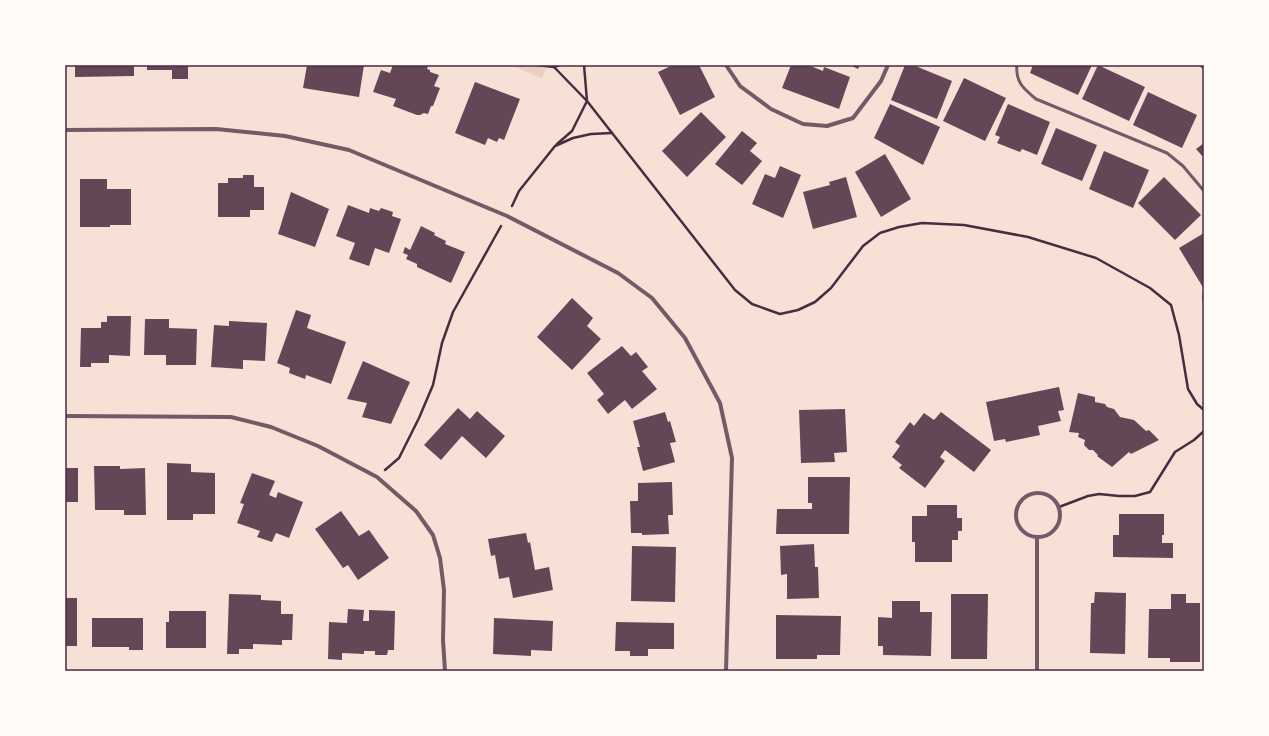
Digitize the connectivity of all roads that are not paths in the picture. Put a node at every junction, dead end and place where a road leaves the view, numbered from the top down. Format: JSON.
{"nodes":[{"id":1,"x":726,"y":65,"type":"edge"},
{"id":2,"x":888,"y":65,"type":"edge"},
{"id":3,"x":1017,"y":65,"type":"edge"},
{"id":4,"x":1201,"y":65,"type":"edge"},
{"id":5,"x":1204,"y":67,"type":"edge"},
{"id":6,"x":65,"y":130,"type":"edge"},
{"id":7,"x":1204,"y":191,"type":"edge"},
{"id":8,"x":65,"y":416,"type":"edge"},
{"id":9,"x":1037,"y":537,"type":"junction"},
{"id":10,"x":444,"y":671,"type":"edge"},
{"id":11,"x":726,"y":671,"type":"edge"},
{"id":12,"x":1037,"y":671,"type":"edge"}],
"edges":[{"from":1,"to":2,"type":"street"},
{"from":3,"to":7,"type":"lane"},
{"from":4,"to":5,"type":"street"},
{"from":6,"to":11,"type":"street"},
{"from":8,"to":10,"type":"street"},
{"from":9,"to":9,"type":"street"},
{"from":9,"to":12,"type":"street"}]}
